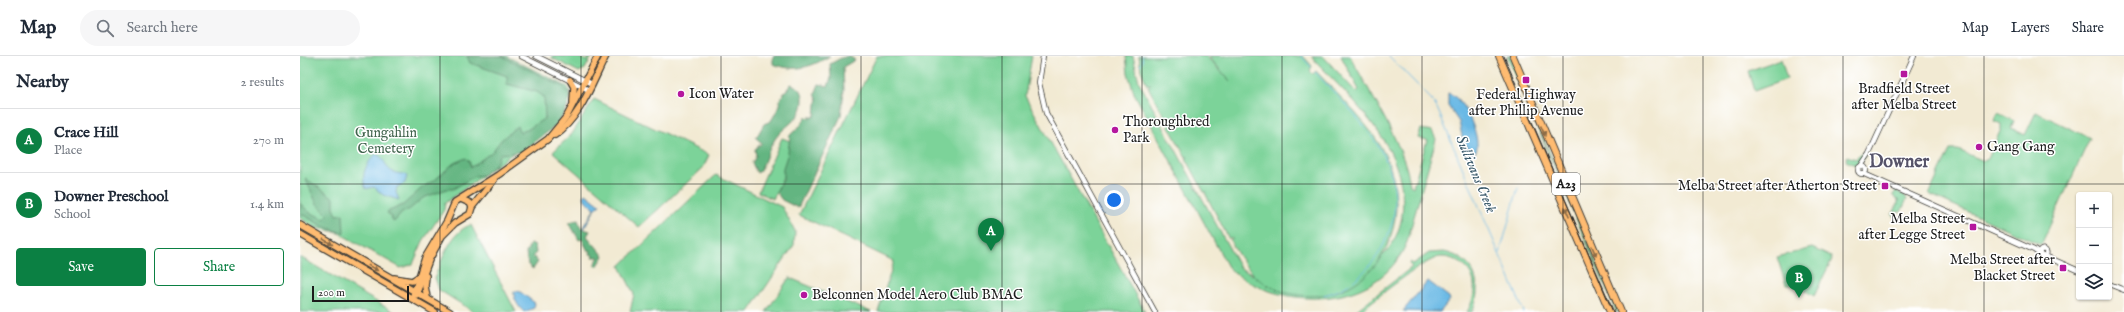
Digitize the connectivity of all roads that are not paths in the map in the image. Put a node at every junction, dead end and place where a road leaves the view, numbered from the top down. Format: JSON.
{"nodes":[{"id":1,"x":521,"y":56,"type":"edge"},
{"id":2,"x":536,"y":56,"type":"edge"},
{"id":3,"x":598,"y":56,"type":"edge"},
{"id":4,"x":606,"y":56,"type":"edge"},
{"id":5,"x":1043,"y":56,"type":"edge"},
{"id":6,"x":1499,"y":56,"type":"edge"},
{"id":7,"x":1513,"y":56,"type":"edge"},
{"id":8,"x":1914,"y":56,"type":"edge"},
{"id":9,"x":1918,"y":56,"type":"edge"},
{"id":10,"x":1906,"y":73,"type":"junction"},
{"id":11,"x":570,"y":80,"type":"junction"},
{"id":12,"x":586,"y":81,"type":"junction"},
{"id":13,"x":592,"y":84,"type":"junction"},
{"id":14,"x":583,"y":86,"type":"junction"},
{"id":15,"x":589,"y":90,"type":"junction"},
{"id":16,"x":571,"y":110,"type":"junction"},
{"id":17,"x":548,"y":139,"type":"junction"},
{"id":18,"x":1864,"y":168,"type":"junction"},
{"id":19,"x":498,"y":175,"type":"junction"},
{"id":20,"x":1880,"y":180,"type":"junction"},
{"id":21,"x":461,"y":199,"type":"junction"},
{"id":22,"x":472,"y":207,"type":"junction"},
{"id":23,"x":452,"y":209,"type":"junction"},
{"id":24,"x":462,"y":218,"type":"junction"},
{"id":25,"x":300,"y":225,"type":"edge"},
{"id":26,"x":300,"y":234,"type":"edge"},
{"id":27,"x":431,"y":256,"type":"junction"},
{"id":28,"x":2076,"y":270,"type":"edge"},
{"id":29,"x":418,"y":276,"type":"junction"},
{"id":30,"x":390,"y":278,"type":"junction"},
{"id":31,"x":2121,"y":289,"type":"edge"},
{"id":32,"x":416,"y":292,"type":"junction"},
{"id":33,"x":2124,"y":293,"type":"edge"},
{"id":34,"x":427,"y":298,"type":"junction"},
{"id":35,"x":412,"y":299,"type":"junction"},
{"id":36,"x":435,"y":312,"type":"edge"},
{"id":37,"x":450,"y":312,"type":"edge"},
{"id":38,"x":1155,"y":312,"type":"edge"},
{"id":39,"x":1610,"y":312,"type":"edge"},
{"id":40,"x":1621,"y":312,"type":"edge"}],
"edges":[{"from":1,"to":11,"type":"street"},
{"from":2,"to":12,"type":"street"},
{"from":3,"to":12,"type":"main road"},
{"from":4,"to":13,"type":"main road"},
{"from":5,"to":38,"type":"street"},
{"from":39,"to":6,"type":"highway","number":"A23","one_way":true},
{"from":7,"to":40,"type":"highway","number":"A23","one_way":true},
{"from":8,"to":10,"type":"street"},
{"from":9,"to":10,"type":"street"},
{"from":10,"to":18,"type":"street"},
{"from":11,"to":14,"type":"street"},
{"from":11,"to":16,"type":"main road"},
{"from":12,"to":13,"type":"street"},
{"from":12,"to":14,"type":"main road"},
{"from":13,"to":15,"type":"main road"},
{"from":14,"to":15,"type":"street"},
{"from":14,"to":16,"type":"main road"},
{"from":15,"to":17,"type":"main road"},
{"from":16,"to":17,"type":"main road"},
{"from":17,"to":19,"type":"main road"},
{"from":18,"to":20,"type":"street"},
{"from":18,"to":20,"type":"street"},
{"from":19,"to":21,"type":"main road"},
{"from":19,"to":22,"type":"main road"},
{"from":20,"to":28,"type":"street"},
{"from":21,"to":22,"type":"main road"},
{"from":21,"to":23,"type":"main road"},
{"from":22,"to":24,"type":"main road"},
{"from":23,"to":24,"type":"main road"},
{"from":23,"to":29,"type":"main road"},
{"from":24,"to":27,"type":"main road"},
{"from":25,"to":30,"type":"main road","one_way":true},
{"from":26,"to":35,"type":"main road"},
{"from":27,"to":32,"type":"main road"},
{"from":27,"to":34,"type":"main road"},
{"from":29,"to":30,"type":"main road"},
{"from":29,"to":32,"type":"main road"},
{"from":30,"to":32,"type":"main road"},
{"from":31,"to":33,"type":"street"},
{"from":32,"to":34,"type":"main road"},
{"from":32,"to":35,"type":"main road"},
{"from":34,"to":37,"type":"main road"},
{"from":35,"to":36,"type":"main road"}]}
